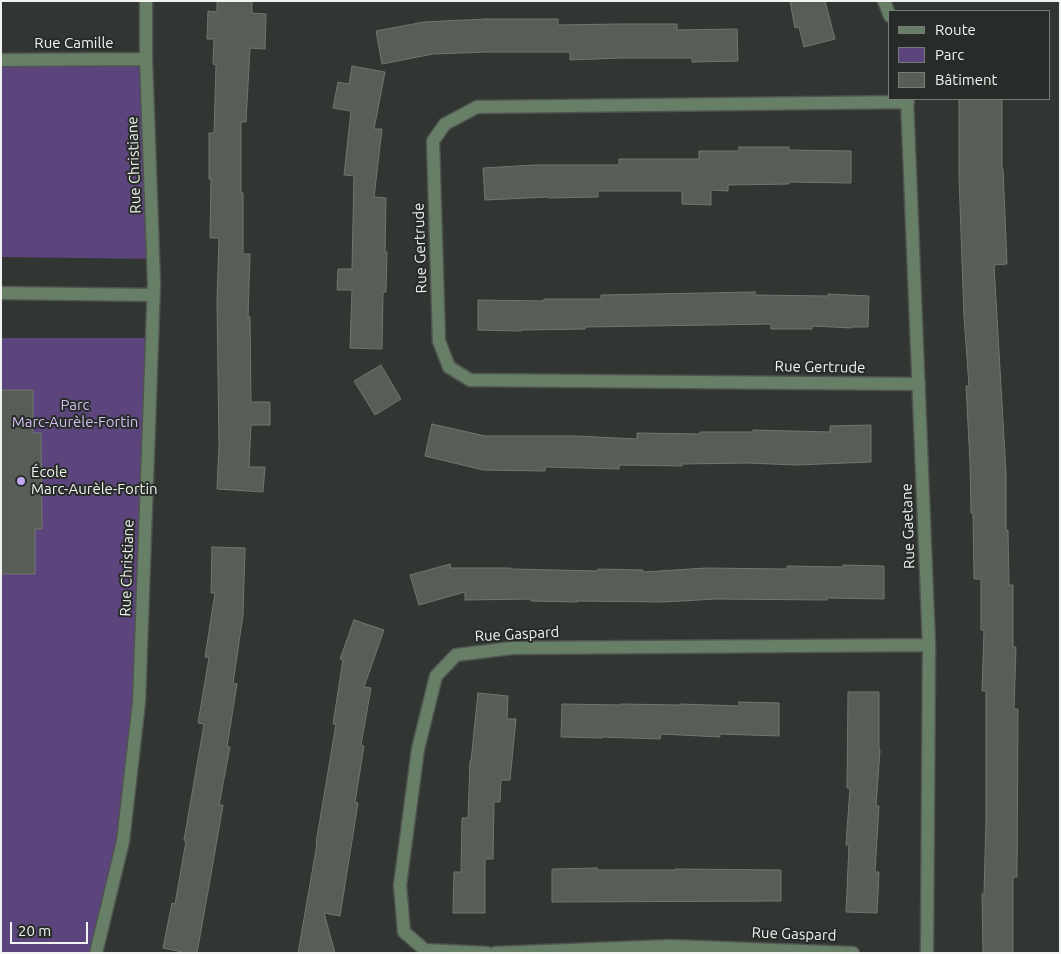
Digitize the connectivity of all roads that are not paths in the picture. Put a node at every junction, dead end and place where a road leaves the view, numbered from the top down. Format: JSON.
{"nodes":[{"id":1,"x":146,"y":1,"type":"edge"},
{"id":2,"x":1,"y":60,"type":"edge"},
{"id":3,"x":146,"y":60,"type":"junction"},
{"id":4,"x":907,"y":100,"type":"edge"},
{"id":5,"x":1,"y":293,"type":"edge"},
{"id":6,"x":154,"y":294,"type":"junction"},
{"id":7,"x":918,"y":384,"type":"junction"},
{"id":8,"x":929,"y":645,"type":"junction"},
{"id":9,"x":96,"y":953,"type":"edge"},
{"id":10,"x":487,"y":953,"type":"edge"},
{"id":11,"x":495,"y":953,"type":"edge"},
{"id":12,"x":852,"y":953,"type":"edge"},
{"id":13,"x":927,"y":953,"type":"edge"}],
"edges":[{"from":1,"to":3,"type":"street","name":"Rue Christiane"},
{"from":2,"to":3,"type":"street","name":"Rue Camille"},
{"from":3,"to":6,"type":"street","name":"Rue Christiane"},
{"from":4,"to":7,"type":"street","name":"Rue Gaetane"},
{"from":4,"to":7,"type":"street","name":"Rue Gertrude"},
{"from":5,"to":6,"type":"street"},
{"from":6,"to":9,"type":"street","name":"Rue Christiane"},
{"from":7,"to":8,"type":"street","name":"Rue Gaetane"},
{"from":8,"to":10,"type":"street","name":"Rue Gaspard"},
{"from":8,"to":13,"type":"street","name":"Rue Gaetane"},
{"from":11,"to":12,"type":"street","name":"Rue Gaspard"}]}
